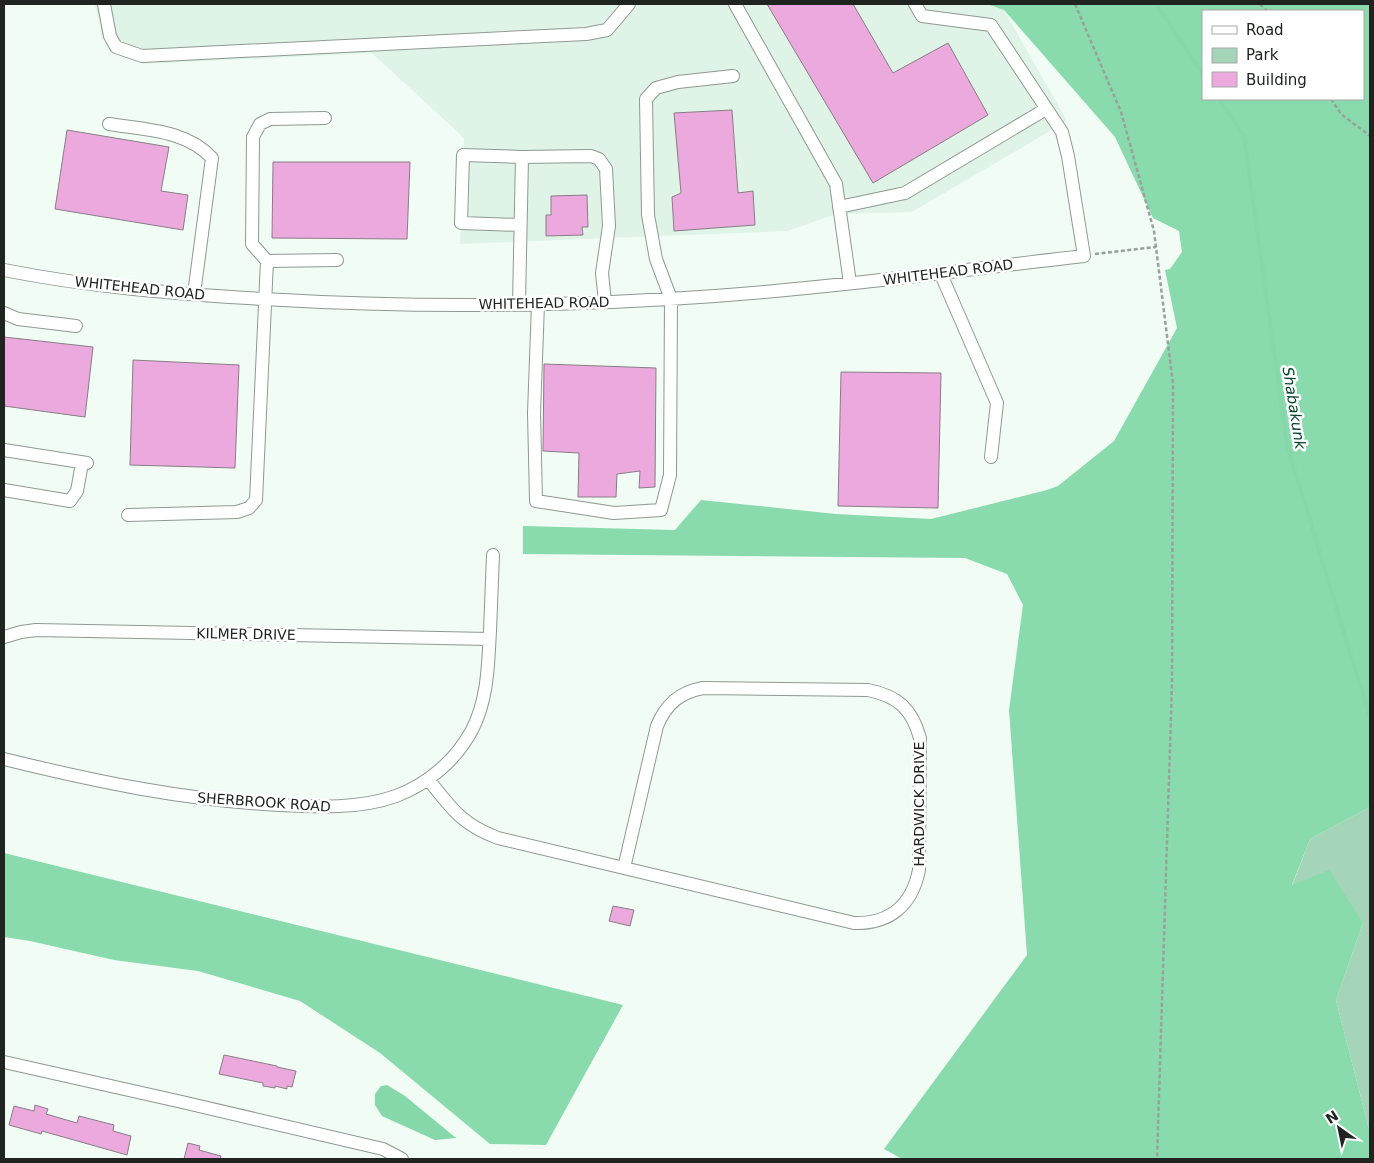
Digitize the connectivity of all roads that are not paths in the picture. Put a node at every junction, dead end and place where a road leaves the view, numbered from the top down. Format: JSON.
{"nodes":[{"id":1,"x":104,"y":4,"type":"edge"},
{"id":2,"x":629,"y":4,"type":"edge"},
{"id":3,"x":735,"y":4,"type":"edge"},
{"id":4,"x":915,"y":4,"type":"edge"},
{"id":5,"x":733,"y":76,"type":"dead end"},
{"id":6,"x":1046,"y":109,"type":"junction"},
{"id":7,"x":325,"y":118,"type":"dead end"},
{"id":8,"x":110,"y":124,"type":"dead end"},
{"id":9,"x":522,"y":157,"type":"junction"},
{"id":10,"x":839,"y":207,"type":"junction"},
{"id":11,"x":520,"y":225,"type":"junction"},
{"id":12,"x":337,"y":260,"type":"dead end"},
{"id":13,"x":266,"y":261,"type":"junction"},
{"id":14,"x":4,"y":270,"type":"edge"},
{"id":15,"x":940,"y":272,"type":"junction"},
{"id":16,"x":850,"y":283,"type":"junction"},
{"id":17,"x":194,"y":294,"type":"junction"},
{"id":18,"x":265,"y":299,"type":"junction"},
{"id":19,"x":671,"y":299,"type":"junction"},
{"id":20,"x":605,"y":302,"type":"junction"},
{"id":21,"x":519,"y":304,"type":"junction"},
{"id":22,"x":538,"y":304,"type":"junction"},
{"id":23,"x":4,"y":313,"type":"edge"},
{"id":24,"x":76,"y":326,"type":"dead end"},
{"id":25,"x":4,"y":450,"type":"edge"},
{"id":26,"x":990,"y":457,"type":"dead end"},
{"id":27,"x":4,"y":490,"type":"edge"},
{"id":28,"x":128,"y":515,"type":"dead end"},
{"id":29,"x":493,"y":555,"type":"dead end"},
{"id":30,"x":4,"y":637,"type":"edge"},
{"id":31,"x":489,"y":639,"type":"junction"},
{"id":32,"x":4,"y":759,"type":"edge"},
{"id":33,"x":428,"y":779,"type":"junction"},
{"id":34,"x":624,"y":868,"type":"junction"},
{"id":35,"x":4,"y":1062,"type":"edge"},
{"id":36,"x":402,"y":1159,"type":"edge"}],
"edges":[{"from":1,"to":2,"type":"street"},
{"from":3,"to":10,"type":"street"},
{"from":4,"to":6,"type":"street"},
{"from":5,"to":19,"type":"street"},
{"from":6,"to":10,"type":"street"},
{"from":6,"to":15,"type":"street","name":"WHITEHEAD ROAD"},
{"from":7,"to":13,"type":"street"},
{"from":8,"to":17,"type":"street"},
{"from":9,"to":11,"type":"street"},
{"from":9,"to":11,"type":"street"},
{"from":9,"to":20,"type":"street"},
{"from":10,"to":16,"type":"street"},
{"from":11,"to":21,"type":"street"},
{"from":12,"to":13,"type":"street"},
{"from":13,"to":18,"type":"street"},
{"from":14,"to":17,"type":"street","name":"WHITEHEAD ROAD"},
{"from":15,"to":16,"type":"street","name":"WHITEHEAD ROAD"},
{"from":15,"to":26,"type":"street"},
{"from":16,"to":19,"type":"street","name":"WHITEHEAD ROAD"},
{"from":17,"to":18,"type":"street","name":"WHITEHEAD ROAD"},
{"from":18,"to":21,"type":"street","name":"WHITEHEAD ROAD"},
{"from":18,"to":28,"type":"street"},
{"from":19,"to":20,"type":"street","name":"WHITEHEAD ROAD"},
{"from":19,"to":22,"type":"street"},
{"from":20,"to":22,"type":"street","name":"WHITEHEAD ROAD"},
{"from":21,"to":22,"type":"street","name":"WHITEHEAD ROAD"},
{"from":23,"to":24,"type":"street"},
{"from":25,"to":27,"type":"street"},
{"from":29,"to":31,"type":"street","name":"SHERBROOK ROAD"},
{"from":30,"to":31,"type":"street","name":"KILMER DRIVE"},
{"from":31,"to":33,"type":"street","name":"SHERBROOK ROAD"},
{"from":32,"to":33,"type":"street","name":"SHERBROOK ROAD"},
{"from":33,"to":34,"type":"street","name":"HARDWICK DRIVE"},
{"from":34,"to":34,"type":"street","name":"HARDWICK DRIVE"},
{"from":35,"to":36,"type":"street"}]}
